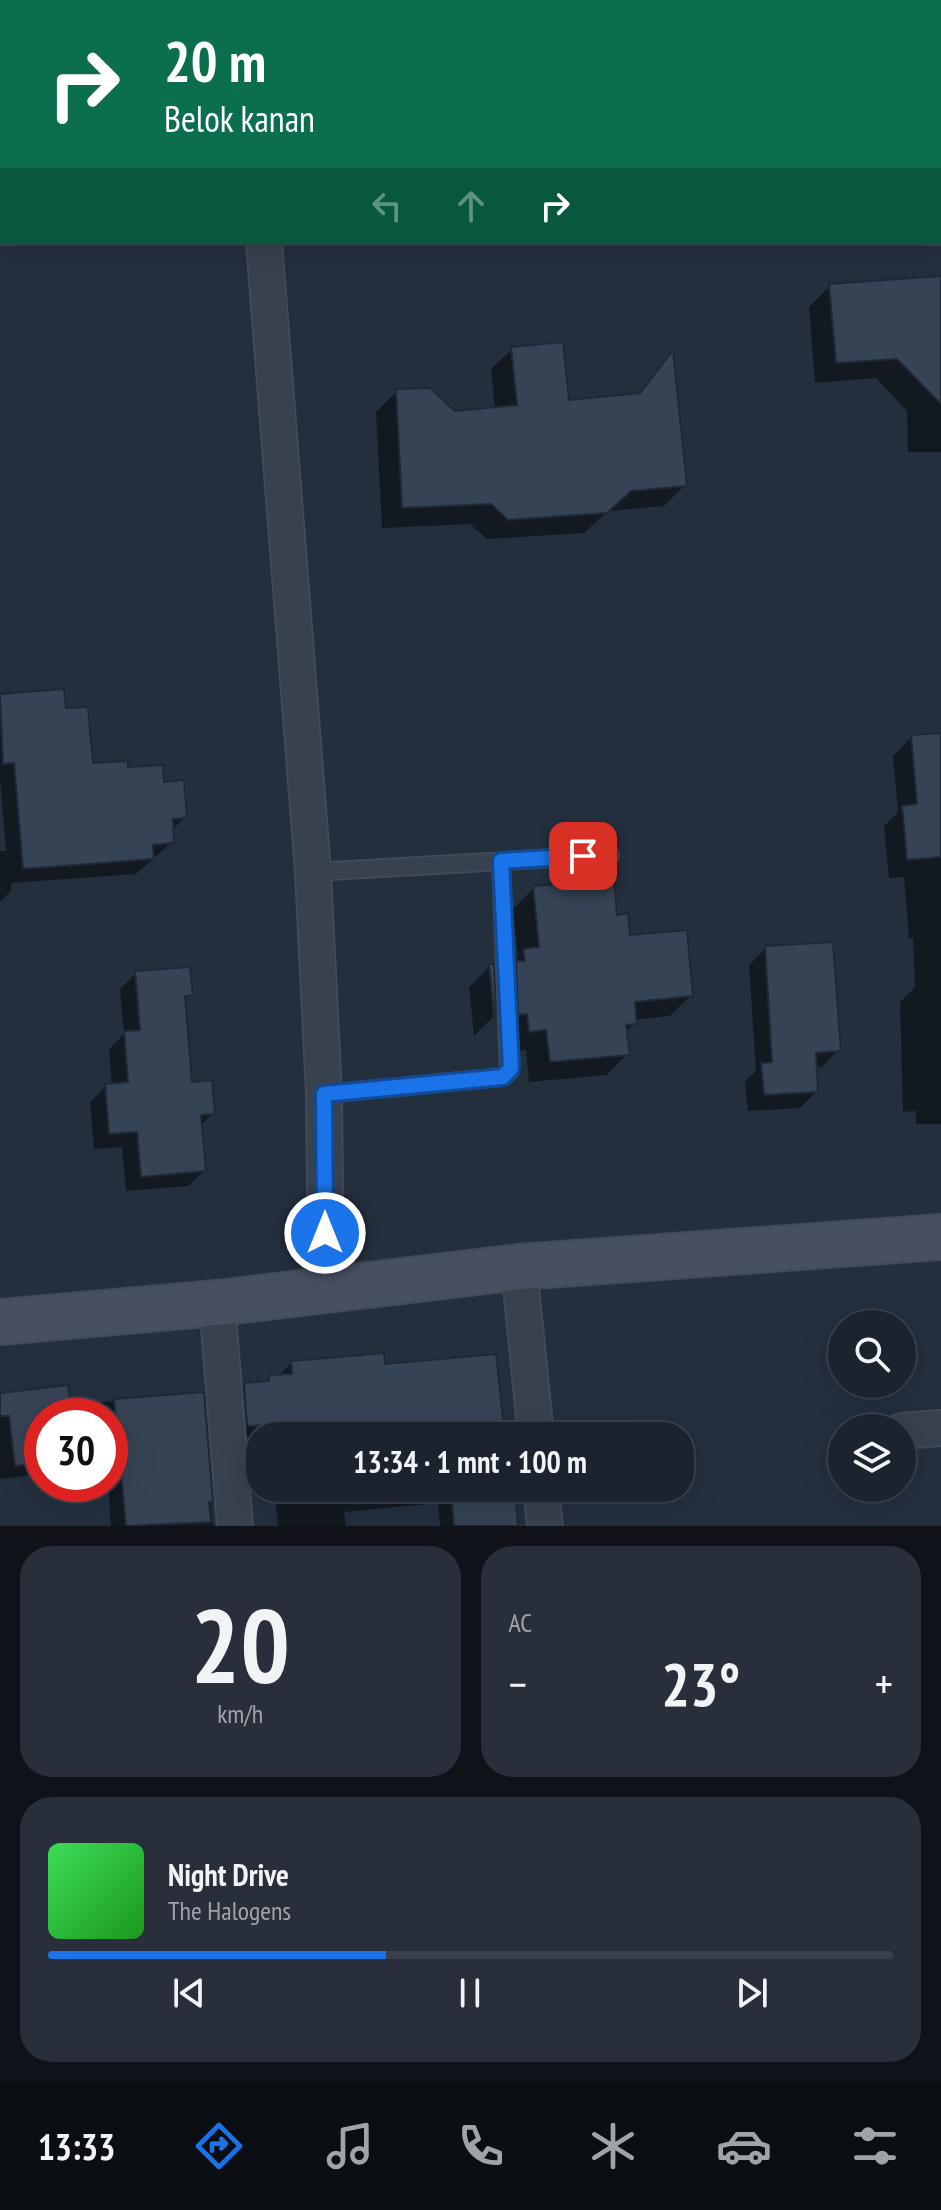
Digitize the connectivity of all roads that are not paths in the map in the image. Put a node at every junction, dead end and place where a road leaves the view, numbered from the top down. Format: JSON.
{"nodes":[{"id":1,"x":264,"y":244,"type":"edge"},
{"id":2,"x":610,"y":855,"type":"dead end"},
{"id":3,"x":501,"y":861,"type":"junction"},
{"id":4,"x":313,"y":872,"type":"junction"},
{"id":5,"x":324,"y":1094,"type":"junction"},
{"id":6,"x":941,"y":1237,"type":"edge"},
{"id":7,"x":519,"y":1267,"type":"junction"},
{"id":8,"x":326,"y":1288,"type":"junction"},
{"id":9,"x":217,"y":1303,"type":"junction"},
{"id":10,"x":0,"y":1322,"type":"edge"},
{"id":11,"x":535,"y":1422,"type":"edge"},
{"id":12,"x":941,"y":1428,"type":"edge"},
{"id":13,"x":916,"y":1430,"type":"edge"},
{"id":14,"x":542,"y":1502,"type":"edge"},
{"id":15,"x":235,"y":1526,"type":"edge"},
{"id":16,"x":545,"y":1526,"type":"edge"}],
"edges":[{"from":1,"to":4,"type":"street"},
{"from":2,"to":3,"type":"lane"},
{"from":3,"to":4,"type":"lane"},
{"from":3,"to":5,"type":"lane"},
{"from":4,"to":5,"type":"street"},
{"from":5,"to":8,"type":"street"},
{"from":6,"to":7,"type":"main road"},
{"from":7,"to":8,"type":"main road"},
{"from":7,"to":11,"type":"street"},
{"from":8,"to":9,"type":"main road"},
{"from":9,"to":10,"type":"main road"},
{"from":9,"to":15,"type":"street"},
{"from":12,"to":13,"type":"street"},
{"from":14,"to":16,"type":"street"}]}
